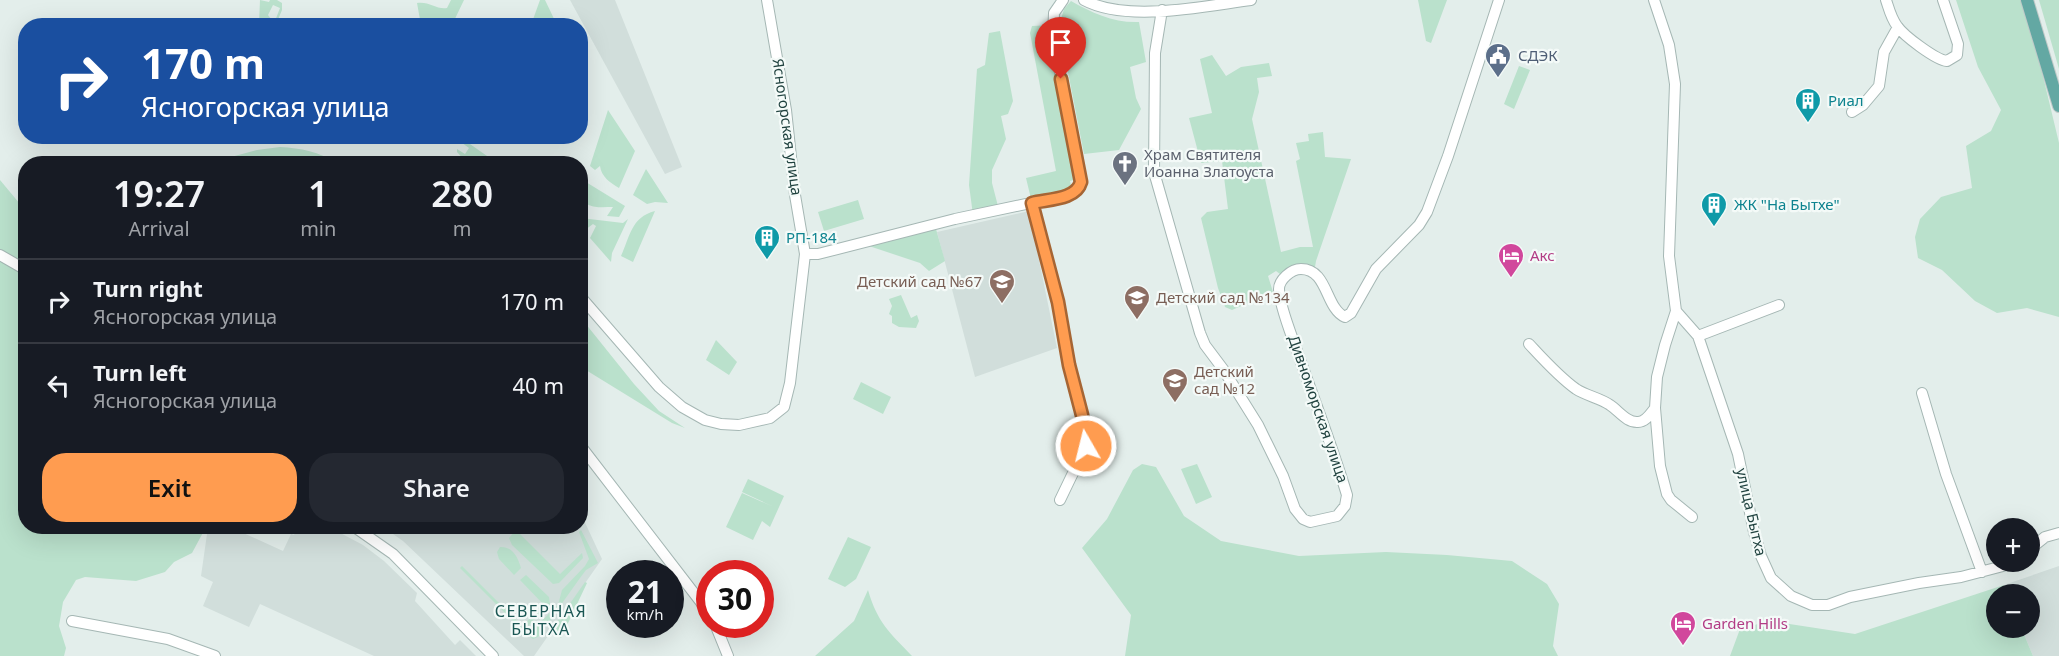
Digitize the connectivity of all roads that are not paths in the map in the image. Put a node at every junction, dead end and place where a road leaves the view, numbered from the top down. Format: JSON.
{"nodes":[{"id":1,"x":767,"y":0,"type":"edge"},
{"id":2,"x":1063,"y":0,"type":"edge"},
{"id":3,"x":1084,"y":0,"type":"edge"},
{"id":4,"x":1251,"y":0,"type":"edge"},
{"id":5,"x":1499,"y":0,"type":"edge"},
{"id":6,"x":1654,"y":0,"type":"edge"},
{"id":7,"x":1886,"y":0,"type":"edge"},
{"id":8,"x":1943,"y":0,"type":"edge"},
{"id":9,"x":2027,"y":0,"type":"edge"},
{"id":10,"x":1162,"y":10,"type":"junction"},
{"id":11,"x":1898,"y":27,"type":"junction"},
{"id":12,"x":2059,"y":104,"type":"edge"},
{"id":13,"x":1852,"y":112,"type":"dead end"},
{"id":14,"x":1032,"y":203,"type":"junction"},
{"id":15,"x":805,"y":254,"type":"junction"},
{"id":16,"x":0,"y":255,"type":"edge"},
{"id":17,"x":18,"y":265,"type":"edge"},
{"id":18,"x":588,"y":305,"type":"edge"},
{"id":19,"x":1779,"y":305,"type":"dead end"},
{"id":20,"x":1676,"y":311,"type":"junction"},
{"id":21,"x":1698,"y":336,"type":"junction"},
{"id":22,"x":1528,"y":344,"type":"dead end"},
{"id":23,"x":1922,"y":393,"type":"dead end"},
{"id":24,"x":1655,"y":408,"type":"junction"},
{"id":25,"x":588,"y":455,"type":"edge"},
{"id":26,"x":1060,"y":500,"type":"dead end"},
{"id":27,"x":1692,"y":517,"type":"dead end"},
{"id":28,"x":2059,"y":532,"type":"edge"},
{"id":29,"x":364,"y":534,"type":"edge"},
{"id":30,"x":2040,"y":542,"type":"edge"},
{"id":31,"x":1986,"y":571,"type":"edge"},
{"id":32,"x":1982,"y":572,"type":"junction"},
{"id":33,"x":696,"y":596,"type":"edge"},
{"id":34,"x":72,"y":621,"type":"dead end"},
{"id":35,"x":721,"y":638,"type":"edge"},
{"id":36,"x":214,"y":656,"type":"edge"},
{"id":37,"x":493,"y":656,"type":"edge"},
{"id":38,"x":728,"y":656,"type":"edge"}],
"edges":[{"from":1,"to":15,"type":"street","name":"Ясногорская улица"},
{"from":2,"to":14,"type":"street"},
{"from":3,"to":10,"type":"street"},
{"from":4,"to":10,"type":"street"},
{"from":5,"to":10,"type":"street","name":"Дивноморская улица"},
{"from":6,"to":20,"type":"street"},
{"from":7,"to":11,"type":"street"},
{"from":8,"to":11,"type":"street"},
{"from":9,"to":12,"type":"main road"},
{"from":11,"to":13,"type":"street"},
{"from":14,"to":15,"type":"street"},
{"from":14,"to":26,"type":"street"},
{"from":15,"to":18,"type":"street","name":"Ясногорская улица"},
{"from":16,"to":17,"type":"street"},
{"from":19,"to":21,"type":"street"},
{"from":20,"to":21,"type":"street","name":"улица Бытха"},
{"from":20,"to":24,"type":"street"},
{"from":21,"to":32,"type":"street","name":"улица Бытха"},
{"from":22,"to":24,"type":"street"},
{"from":23,"to":32,"type":"street"},
{"from":24,"to":27,"type":"street"},
{"from":25,"to":33,"type":"street"},
{"from":28,"to":30,"type":"street"},
{"from":29,"to":37,"type":"street"},
{"from":31,"to":32,"type":"street","name":"улица Бытха"},
{"from":34,"to":36,"type":"street"},
{"from":35,"to":38,"type":"street"}]}
